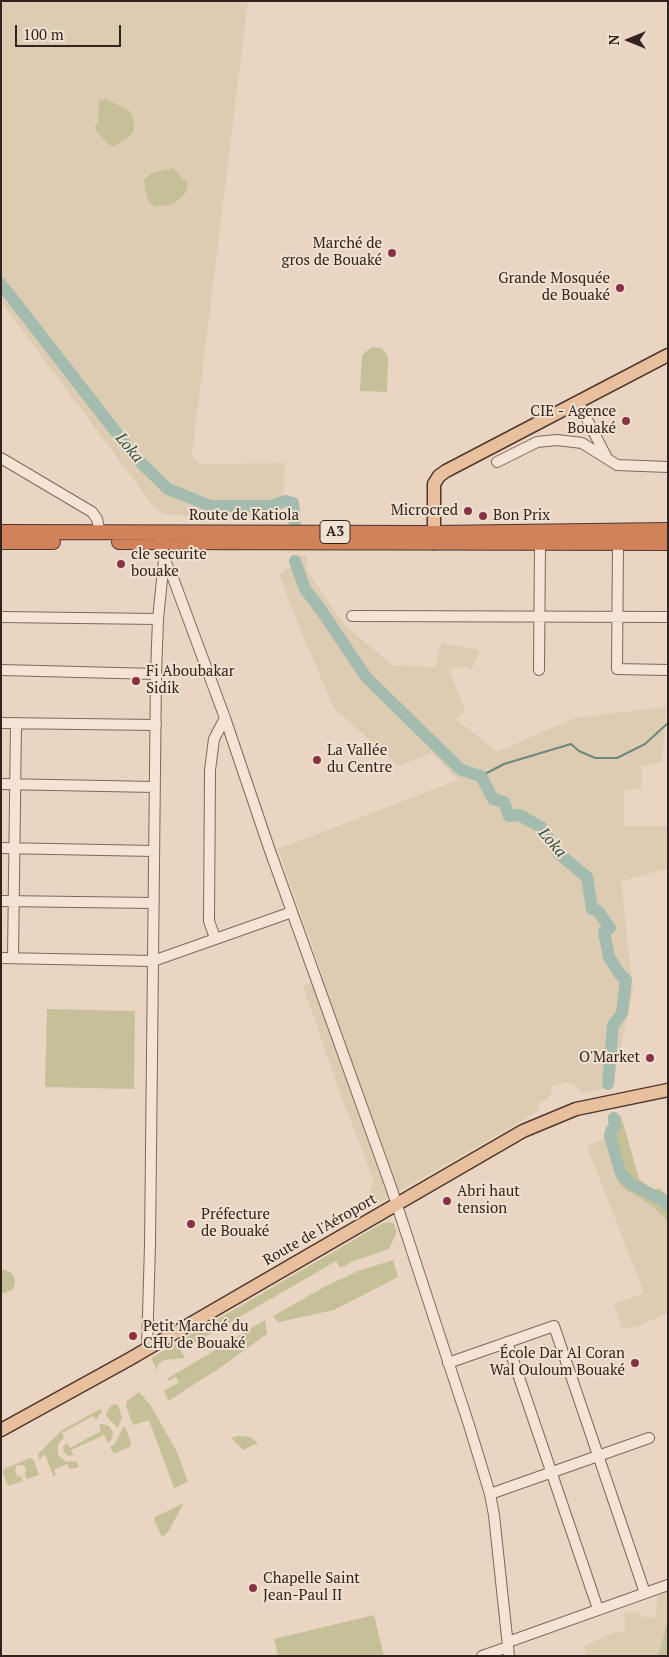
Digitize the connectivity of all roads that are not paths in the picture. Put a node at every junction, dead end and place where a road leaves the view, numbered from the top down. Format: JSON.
{"nodes":[{"id":1,"x":668,"y":355,"type":"edge"},
{"id":2,"x":578,"y":402,"type":"junction"},
{"id":3,"x":1,"y":458,"type":"edge"},
{"id":4,"x":609,"y":461,"type":"junction"},
{"id":5,"x":497,"y":462,"type":"dead end"},
{"id":6,"x":668,"y":466,"type":"edge"},
{"id":7,"x":668,"y":530,"type":"edge"},
{"id":8,"x":1,"y":532,"type":"edge"},
{"id":9,"x":100,"y":533,"type":"junction"},
{"id":10,"x":161,"y":538,"type":"junction"},
{"id":11,"x":434,"y":538,"type":"junction"},
{"id":12,"x":1,"y":542,"type":"edge"},
{"id":13,"x":540,"y":543,"type":"junction"},
{"id":14,"x":618,"y":543,"type":"junction"},
{"id":15,"x":668,"y":543,"type":"edge"},
{"id":16,"x":164,"y":559,"type":"junction"},
{"id":17,"x":352,"y":616,"type":"dead end"},
{"id":18,"x":539,"y":616,"type":"junction"},
{"id":19,"x":618,"y":616,"type":"junction"},
{"id":20,"x":1,"y":617,"type":"edge"},
{"id":21,"x":668,"y":617,"type":"edge"},
{"id":22,"x":158,"y":619,"type":"junction"},
{"id":23,"x":1,"y":670,"type":"edge"},
{"id":24,"x":539,"y":670,"type":"dead end"},
{"id":25,"x":668,"y":670,"type":"edge"},
{"id":26,"x":156,"y":674,"type":"junction"},
{"id":27,"x":225,"y":718,"type":"junction"},
{"id":28,"x":1,"y":723,"type":"edge"},
{"id":29,"x":16,"y":723,"type":"junction"},
{"id":30,"x":156,"y":725,"type":"junction"},
{"id":31,"x":1,"y":784,"type":"edge"},
{"id":32,"x":15,"y":784,"type":"junction"},
{"id":33,"x":155,"y":786,"type":"junction"},
{"id":34,"x":1,"y":848,"type":"edge"},
{"id":35,"x":14,"y":848,"type":"junction"},
{"id":36,"x":154,"y":851,"type":"junction"},
{"id":37,"x":1,"y":902,"type":"edge"},
{"id":38,"x":13,"y":902,"type":"junction"},
{"id":39,"x":154,"y":904,"type":"junction"},
{"id":40,"x":292,"y":912,"type":"junction"},
{"id":41,"x":216,"y":938,"type":"junction"},
{"id":42,"x":1,"y":958,"type":"edge"},
{"id":43,"x":12,"y":958,"type":"junction"},
{"id":44,"x":153,"y":961,"type":"junction"},
{"id":45,"x":668,"y":1090,"type":"edge"},
{"id":46,"x":397,"y":1204,"type":"junction"},
{"id":47,"x":508,"y":1342,"type":"junction"},
{"id":48,"x":147,"y":1349,"type":"junction"},
{"id":49,"x":448,"y":1362,"type":"junction"},
{"id":50,"x":1,"y":1430,"type":"edge"},
{"id":51,"x":649,"y":1438,"type":"dead end"},
{"id":52,"x":599,"y":1456,"type":"junction"},
{"id":53,"x":552,"y":1472,"type":"junction"},
{"id":54,"x":490,"y":1494,"type":"junction"},
{"id":55,"x":668,"y":1585,"type":"edge"},
{"id":56,"x":646,"y":1593,"type":"junction"},
{"id":57,"x":598,"y":1609,"type":"junction"},
{"id":58,"x":508,"y":1648,"type":"edge"},
{"id":59,"x":482,"y":1656,"type":"edge"}],
"edges":[{"from":1,"to":2,"type":"main road"},
{"from":2,"to":4,"type":"street"},
{"from":2,"to":11,"type":"main road"},
{"from":3,"to":9,"type":"street"},
{"from":4,"to":5,"type":"street"},
{"from":4,"to":6,"type":"street"},
{"from":7,"to":11,"type":"highway","name":"Route de Katiola","number":"A3"},
{"from":8,"to":9,"type":"highway","name":"Route de Katiola","number":"A3"},
{"from":9,"to":10,"type":"highway","name":"Route de Katiola","number":"A3"},
{"from":10,"to":11,"type":"highway","name":"Route de Katiola","number":"A3"},
{"from":10,"to":12,"type":"highway","name":"Route de Katiola","number":"A3"},
{"from":10,"to":16,"type":"street"},
{"from":11,"to":13,"type":"highway","name":"Route de Katiola","number":"A3"},
{"from":13,"to":14,"type":"highway","name":"Route de Katiola","number":"A3"},
{"from":13,"to":18,"type":"street"},
{"from":14,"to":15,"type":"highway","name":"Route de Katiola","number":"A3"},
{"from":14,"to":19,"type":"street"},
{"from":16,"to":22,"type":"street"},
{"from":16,"to":27,"type":"street"},
{"from":17,"to":18,"type":"street"},
{"from":18,"to":19,"type":"street"},
{"from":18,"to":24,"type":"street"},
{"from":19,"to":21,"type":"street"},
{"from":19,"to":25,"type":"street"},
{"from":20,"to":22,"type":"street"},
{"from":22,"to":26,"type":"street"},
{"from":23,"to":26,"type":"street"},
{"from":26,"to":30,"type":"street"},
{"from":27,"to":40,"type":"street"},
{"from":27,"to":41,"type":"street"},
{"from":28,"to":29,"type":"street"},
{"from":29,"to":30,"type":"street"},
{"from":29,"to":32,"type":"street"},
{"from":30,"to":33,"type":"street"},
{"from":31,"to":32,"type":"street"},
{"from":32,"to":33,"type":"street"},
{"from":32,"to":35,"type":"street"},
{"from":33,"to":36,"type":"street"},
{"from":34,"to":35,"type":"street"},
{"from":35,"to":36,"type":"street"},
{"from":35,"to":38,"type":"street"},
{"from":36,"to":39,"type":"street"},
{"from":37,"to":38,"type":"street"},
{"from":38,"to":39,"type":"street"},
{"from":38,"to":43,"type":"street"},
{"from":39,"to":44,"type":"street"},
{"from":40,"to":41,"type":"street"},
{"from":40,"to":46,"type":"street"},
{"from":41,"to":44,"type":"street"},
{"from":42,"to":43,"type":"street"},
{"from":43,"to":44,"type":"street"},
{"from":44,"to":48,"type":"street"},
{"from":45,"to":46,"type":"main road","name":"Route de l'Aéroport"},
{"from":46,"to":48,"type":"main road","name":"Route de l'Aéroport"},
{"from":46,"to":49,"type":"street"},
{"from":47,"to":49,"type":"street"},
{"from":47,"to":52,"type":"street"},
{"from":47,"to":53,"type":"street"},
{"from":48,"to":50,"type":"main road","name":"Route de l'Aéroport"},
{"from":49,"to":54,"type":"street"},
{"from":51,"to":52,"type":"street"},
{"from":52,"to":53,"type":"street"},
{"from":52,"to":56,"type":"street"},
{"from":53,"to":54,"type":"street"},
{"from":53,"to":57,"type":"street"},
{"from":54,"to":58,"type":"street"},
{"from":55,"to":56,"type":"street"},
{"from":56,"to":57,"type":"street"},
{"from":57,"to":58,"type":"street"},
{"from":58,"to":59,"type":"street"}]}
